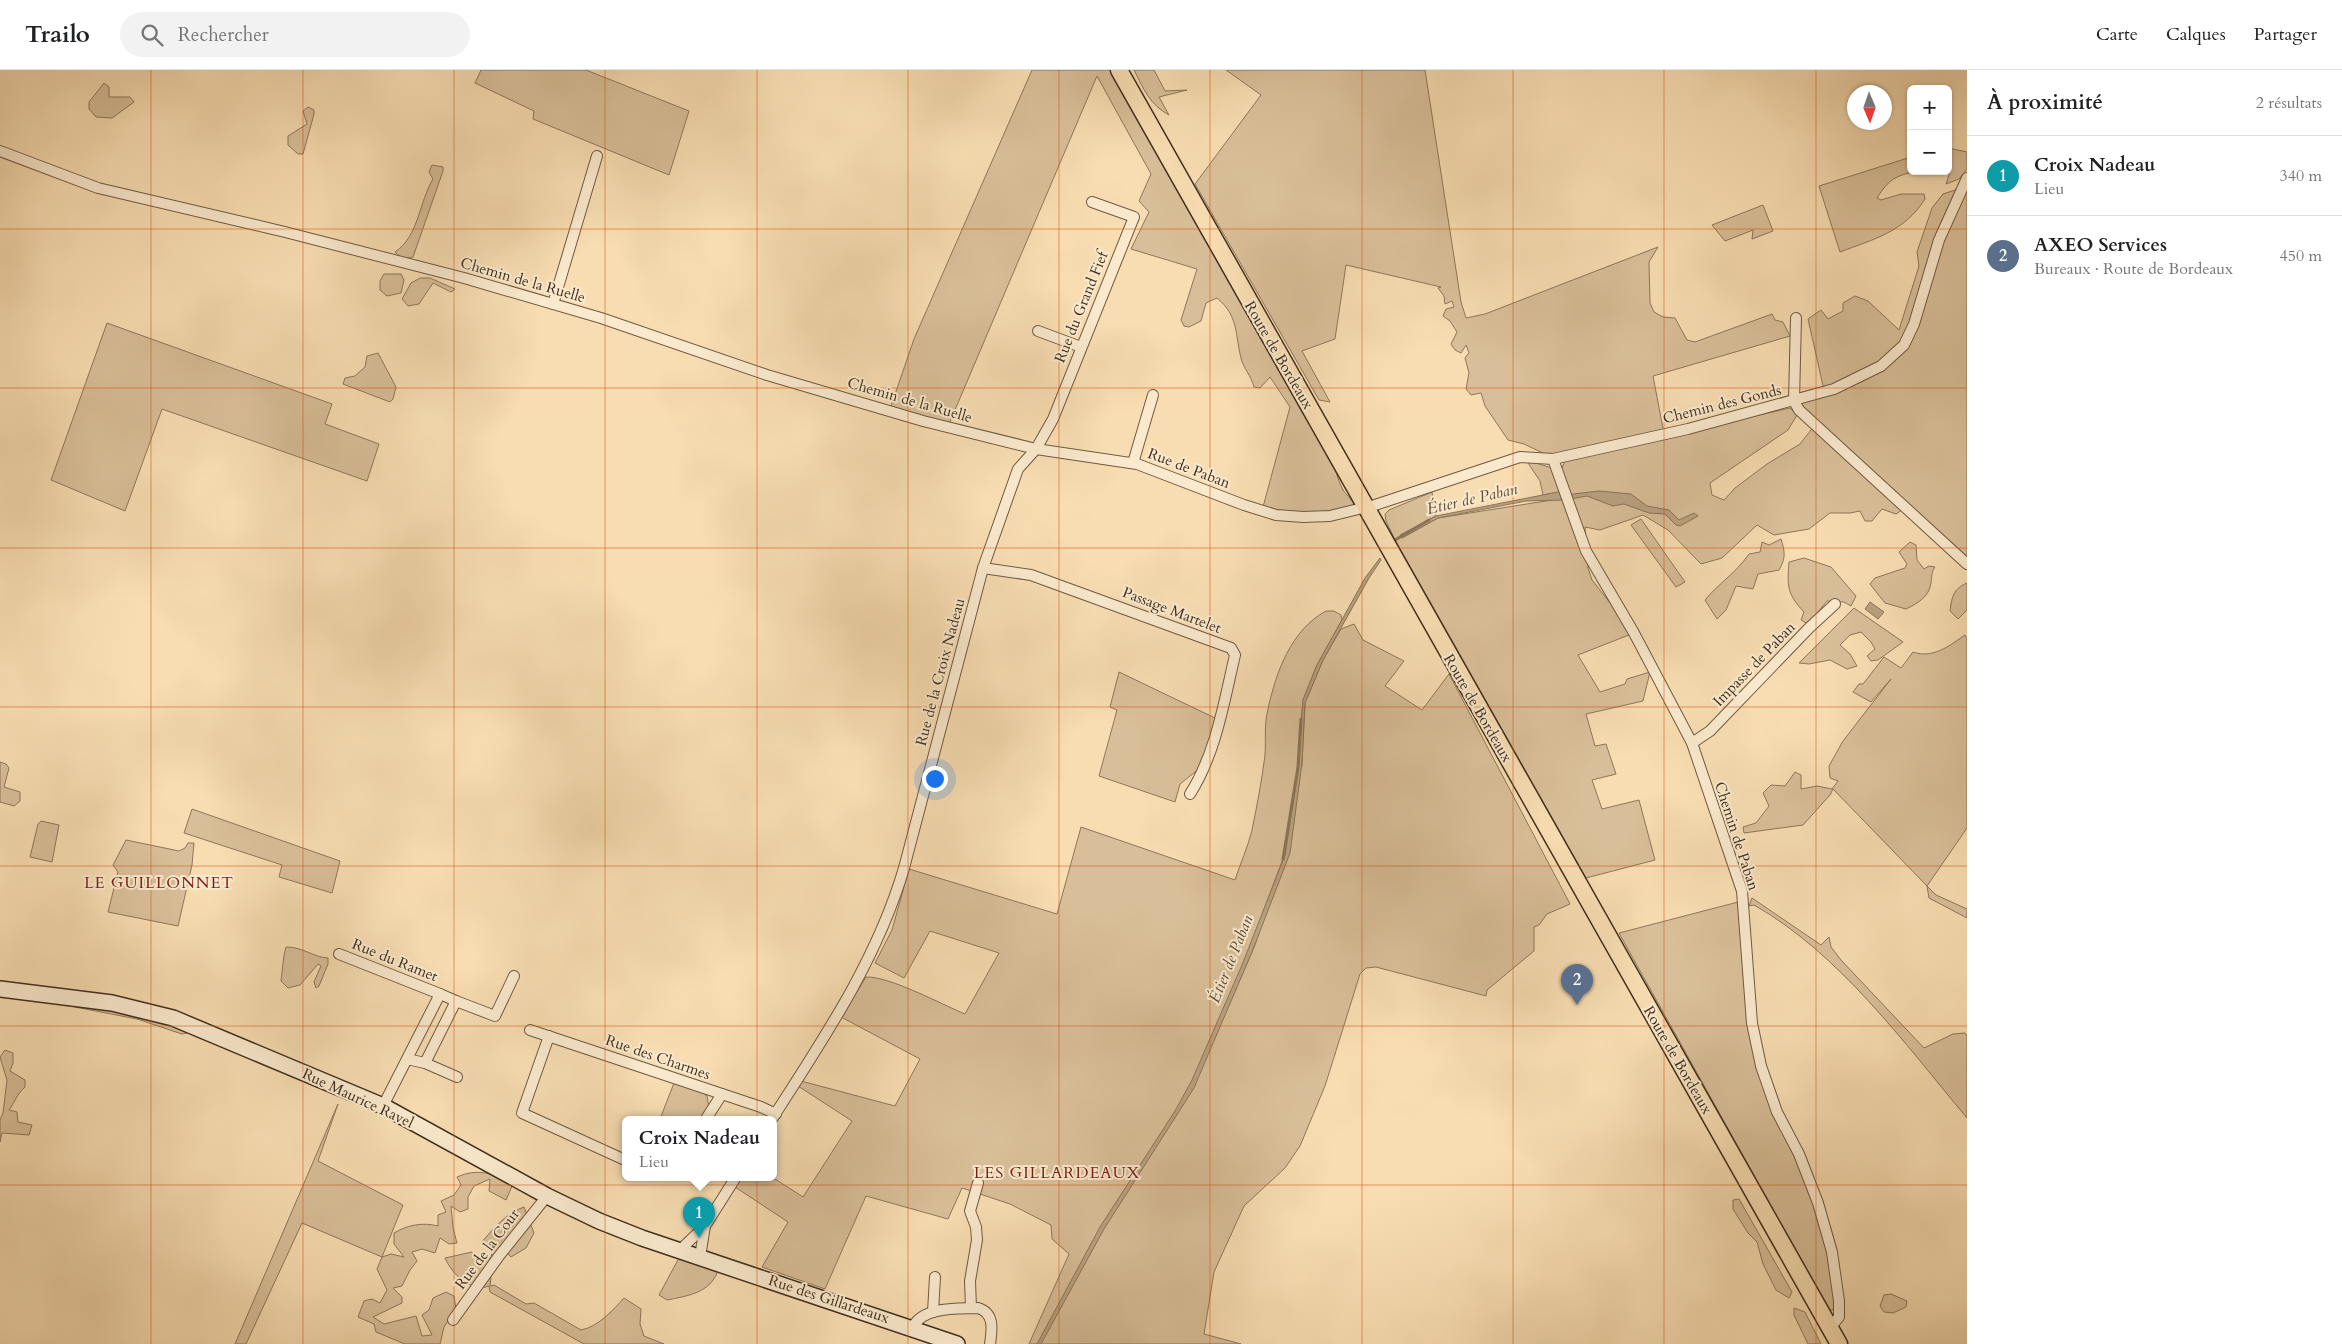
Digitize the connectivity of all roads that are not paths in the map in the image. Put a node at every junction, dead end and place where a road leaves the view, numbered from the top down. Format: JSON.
{"nodes":[{"id":1,"x":1119,"y":70,"type":"edge"},
{"id":2,"x":0,"y":151,"type":"edge"},
{"id":3,"x":597,"y":156,"type":"dead end"},
{"id":4,"x":1967,"y":178,"type":"edge"},
{"id":5,"x":1092,"y":202,"type":"dead end"},
{"id":6,"x":553,"y":304,"type":"junction"},
{"id":7,"x":1796,"y":318,"type":"dead end"},
{"id":8,"x":1038,"y":331,"type":"dead end"},
{"id":9,"x":1082,"y":347,"type":"junction"},
{"id":10,"x":1152,"y":395,"type":"dead end"},
{"id":11,"x":1794,"y":400,"type":"junction"},
{"id":12,"x":1036,"y":449,"type":"junction"},
{"id":13,"x":1553,"y":459,"type":"junction"},
{"id":14,"x":1133,"y":463,"type":"junction"},
{"id":15,"x":1364,"y":507,"type":"junction"},
{"id":16,"x":1967,"y":564,"type":"edge"},
{"id":17,"x":983,"y":568,"type":"junction"},
{"id":18,"x":1836,"y":604,"type":"dead end"},
{"id":19,"x":1692,"y":744,"type":"junction"},
{"id":20,"x":1190,"y":794,"type":"dead end"},
{"id":21,"x":339,"y":954,"type":"dead end"},
{"id":22,"x":514,"y":976,"type":"dead end"},
{"id":23,"x":0,"y":989,"type":"edge"},
{"id":24,"x":440,"y":994,"type":"junction"},
{"id":25,"x":456,"y":1001,"type":"junction"},
{"id":26,"x":530,"y":1030,"type":"dead end"},
{"id":27,"x":548,"y":1036,"type":"junction"},
{"id":28,"x":407,"y":1059,"type":"junction"},
{"id":29,"x":425,"y":1062,"type":"junction"},
{"id":30,"x":457,"y":1077,"type":"dead end"},
{"id":31,"x":722,"y":1094,"type":"junction"},
{"id":32,"x":383,"y":1106,"type":"junction"},
{"id":33,"x":708,"y":1116,"type":"edge"},
{"id":34,"x":772,"y":1116,"type":"edge"},
{"id":35,"x":775,"y":1116,"type":"edge"},
{"id":36,"x":622,"y":1159,"type":"edge"},
{"id":37,"x":733,"y":1181,"type":"edge"},
{"id":38,"x":978,"y":1182,"type":"dead end"},
{"id":39,"x":547,"y":1196,"type":"junction"},
{"id":40,"x":705,"y":1226,"type":"junction"},
{"id":41,"x":680,"y":1250,"type":"junction"},
{"id":42,"x":700,"y":1257,"type":"junction"},
{"id":43,"x":935,"y":1277,"type":"dead end"},
{"id":44,"x":971,"y":1308,"type":"junction"},
{"id":45,"x":933,"y":1312,"type":"junction"},
{"id":46,"x":453,"y":1320,"type":"dead end"},
{"id":47,"x":913,"y":1327,"type":"junction"},
{"id":48,"x":1830,"y":1328,"type":"junction"},
{"id":49,"x":957,"y":1344,"type":"edge"},
{"id":50,"x":990,"y":1344,"type":"edge"},
{"id":51,"x":1839,"y":1344,"type":"edge"}],
"edges":[{"from":1,"to":15,"type":"main road","name":"Route de Bordeaux"},
{"from":2,"to":6,"type":"street","name":"Chemin de la Ruelle"},
{"from":3,"to":6,"type":"street"},
{"from":4,"to":11,"type":"street","name":"Chemin des Gonds"},
{"from":5,"to":9,"type":"street","name":"Rue du Grand Fief"},
{"from":6,"to":12,"type":"street","name":"Chemin de la Ruelle"},
{"from":7,"to":11,"type":"street"},
{"from":8,"to":9,"type":"street"},
{"from":9,"to":12,"type":"street","name":"Rue du Grand Fief"},
{"from":10,"to":14,"type":"street"},
{"from":11,"to":13,"type":"street","name":"Chemin des Gonds"},
{"from":11,"to":16,"type":"street"},
{"from":12,"to":14,"type":"street","name":"Rue de Paban"},
{"from":12,"to":17,"type":"street","name":"Rue de la Croix Nadeau"},
{"from":13,"to":15,"type":"street","name":"Chemin des Gonds"},
{"from":13,"to":19,"type":"street","name":"Chemin de Paban"},
{"from":14,"to":15,"type":"street","name":"Rue de Paban"},
{"from":15,"to":48,"type":"main road","name":"Route de Bordeaux"},
{"from":17,"to":20,"type":"street","name":"Passage Martelet"},
{"from":17,"to":35,"type":"street","name":"Rue de la Croix Nadeau"},
{"from":18,"to":19,"type":"street","name":"Impasse de Paban"},
{"from":19,"to":48,"type":"street","name":"Chemin de Paban"},
{"from":21,"to":24,"type":"street","name":"Rue du Ramet"},
{"from":22,"to":25,"type":"street","name":"Rue du Ramet"},
{"from":23,"to":32,"type":"street","name":"Rue Maurice Ravel"},
{"from":24,"to":25,"type":"street","name":"Rue du Ramet"},
{"from":24,"to":28,"type":"street","name":"Rue du Ramet"},
{"from":25,"to":29,"type":"street"},
{"from":26,"to":27,"type":"street","name":"Rue des Charmes"},
{"from":27,"to":31,"type":"street","name":"Rue des Charmes"},
{"from":27,"to":36,"type":"street"},
{"from":28,"to":29,"type":"street"},
{"from":28,"to":32,"type":"street","name":"Rue du Ramet"},
{"from":29,"to":30,"type":"street"},
{"from":31,"to":33,"type":"street"},
{"from":31,"to":34,"type":"street","name":"Rue des Charmes"},
{"from":32,"to":39,"type":"street","name":"Rue Maurice Ravel"},
{"from":37,"to":40,"type":"street"},
{"from":38,"to":44,"type":"street"},
{"from":39,"to":41,"type":"street","name":"Rue Maurice Ravel"},
{"from":39,"to":46,"type":"street","name":"Rue de la Cour"},
{"from":40,"to":41,"type":"street"},
{"from":40,"to":42,"type":"street"},
{"from":41,"to":42,"type":"street","name":"Rue Maurice Ravel"},
{"from":42,"to":47,"type":"street","name":"Rue des Gillardeaux"},
{"from":43,"to":45,"type":"street"},
{"from":44,"to":45,"type":"street"},
{"from":44,"to":50,"type":"street"},
{"from":45,"to":47,"type":"street"},
{"from":47,"to":49,"type":"street","name":"Rue des Gillardeaux"},
{"from":48,"to":51,"type":"main road","name":"Route de Bordeaux"}]}
